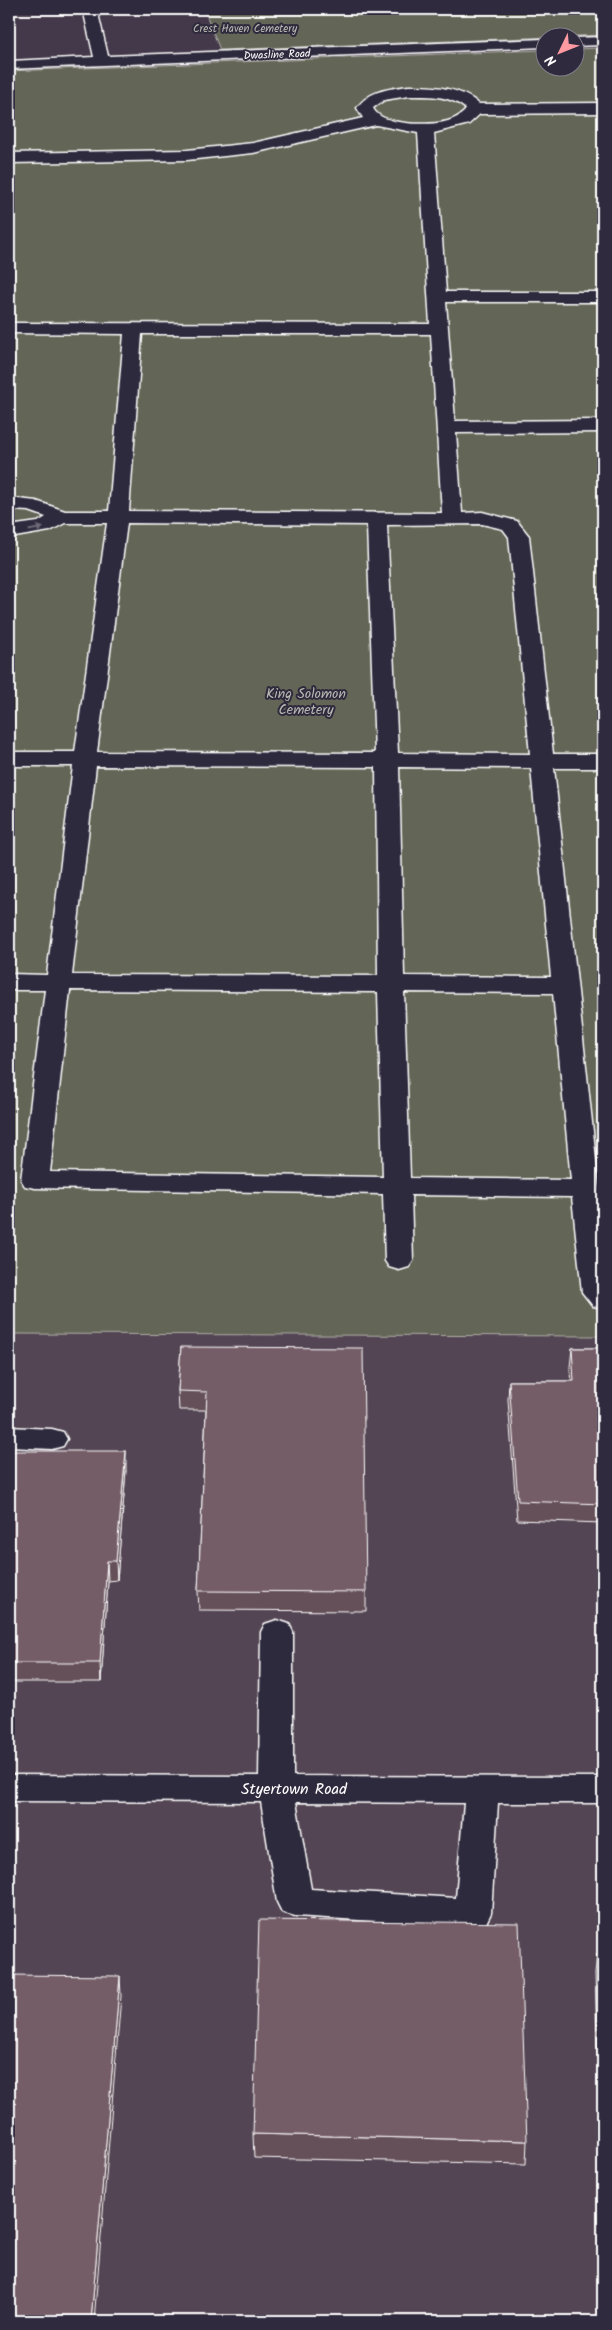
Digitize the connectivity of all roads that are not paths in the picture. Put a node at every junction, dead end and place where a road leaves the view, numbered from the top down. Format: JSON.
{"nodes":[{"id":1,"x":90,"y":9,"type":"edge"},
{"id":2,"x":603,"y":41,"type":"edge"},
{"id":3,"x":584,"y":42,"type":"edge"},
{"id":4,"x":534,"y":44,"type":"edge"},
{"id":5,"x":392,"y":50,"type":"junction"},
{"id":6,"x":102,"y":62,"type":"junction"},
{"id":7,"x":9,"y":65,"type":"edge"},
{"id":8,"x":408,"y":91,"type":"junction"},
{"id":9,"x":603,"y":108,"type":"edge"},
{"id":10,"x":473,"y":109,"type":"junction"},
{"id":11,"x":376,"y":120,"type":"junction"},
{"id":12,"x":426,"y":128,"type":"junction"},
{"id":13,"x":9,"y":158,"type":"edge"},
{"id":14,"x":437,"y":297,"type":"junction"},
{"id":15,"x":603,"y":297,"type":"edge"},
{"id":16,"x":9,"y":328,"type":"edge"},
{"id":17,"x":133,"y":328,"type":"junction"},
{"id":18,"x":439,"y":329,"type":"junction"},
{"id":19,"x":603,"y":426,"type":"edge"},
{"id":20,"x":446,"y":427,"type":"junction"},
{"id":21,"x":9,"y":504,"type":"edge"},
{"id":22,"x":61,"y":517,"type":"junction"},
{"id":23,"x":118,"y":518,"type":"junction"},
{"id":24,"x":377,"y":518,"type":"junction"},
{"id":25,"x":452,"y":519,"type":"junction"},
{"id":26,"x":9,"y":532,"type":"edge"},
{"id":27,"x":9,"y":759,"type":"edge"},
{"id":28,"x":85,"y":759,"type":"junction"},
{"id":29,"x":387,"y":760,"type":"junction"},
{"id":30,"x":542,"y":761,"type":"junction"},
{"id":31,"x":603,"y":762,"type":"edge"},
{"id":32,"x":9,"y":982,"type":"edge"},
{"id":33,"x":57,"y":982,"type":"junction"},
{"id":34,"x":391,"y":984,"type":"junction"},
{"id":35,"x":565,"y":985,"type":"junction"},
{"id":36,"x":396,"y":1186,"type":"junction"},
{"id":37,"x":586,"y":1189,"type":"junction"},
{"id":38,"x":399,"y":1260,"type":"dead end"},
{"id":39,"x":603,"y":1299,"type":"edge"},
{"id":40,"x":9,"y":1437,"type":"edge"},
{"id":41,"x":52,"y":1439,"type":"dead end"},
{"id":42,"x":277,"y":1632,"type":"dead end"},
{"id":43,"x":9,"y":1788,"type":"edge"},
{"id":44,"x":276,"y":1789,"type":"junction"},
{"id":45,"x":482,"y":1790,"type":"junction"},
{"id":46,"x":591,"y":1791,"type":"edge"}],
"edges":[{"from":1,"to":6,"type":"street"},
{"from":2,"to":3,"type":"street"},
{"from":4,"to":5,"type":"street","name":"Dwasline Road"},
{"from":5,"to":6,"type":"street","name":"Dwasline Road"},
{"from":5,"to":8,"type":"street"},
{"from":6,"to":7,"type":"street","name":"Dwasline Road"},
{"from":8,"to":10,"type":"street"},
{"from":8,"to":11,"type":"street"},
{"from":9,"to":10,"type":"street"},
{"from":10,"to":12,"type":"street"},
{"from":11,"to":12,"type":"street"},
{"from":11,"to":13,"type":"street"},
{"from":12,"to":14,"type":"street"},
{"from":14,"to":15,"type":"street"},
{"from":14,"to":18,"type":"street"},
{"from":16,"to":17,"type":"street"},
{"from":17,"to":18,"type":"street"},
{"from":17,"to":23,"type":"street"},
{"from":18,"to":20,"type":"street"},
{"from":19,"to":20,"type":"street"},
{"from":20,"to":25,"type":"street"},
{"from":21,"to":22,"type":"street"},
{"from":22,"to":23,"type":"street"},
{"from":26,"to":22,"type":"street","one_way":true},
{"from":23,"to":24,"type":"street"},
{"from":23,"to":28,"type":"street"},
{"from":24,"to":25,"type":"street"},
{"from":24,"to":29,"type":"street"},
{"from":25,"to":30,"type":"street"},
{"from":27,"to":28,"type":"street"},
{"from":28,"to":29,"type":"street"},
{"from":28,"to":33,"type":"street"},
{"from":29,"to":30,"type":"street"},
{"from":29,"to":34,"type":"street"},
{"from":30,"to":31,"type":"street"},
{"from":30,"to":35,"type":"street"},
{"from":32,"to":33,"type":"street"},
{"from":33,"to":34,"type":"street"},
{"from":33,"to":36,"type":"street"},
{"from":34,"to":35,"type":"street"},
{"from":34,"to":36,"type":"street"},
{"from":35,"to":37,"type":"street"},
{"from":36,"to":37,"type":"street"},
{"from":36,"to":38,"type":"street"},
{"from":37,"to":39,"type":"street"},
{"from":40,"to":41,"type":"street"},
{"from":42,"to":44,"type":"street"},
{"from":43,"to":44,"type":"street","name":"Styertown Road"},
{"from":44,"to":45,"type":"street","name":"Styertown Road"},
{"from":44,"to":45,"type":"street"},
{"from":45,"to":46,"type":"street","name":"Styertown Road"}]}
